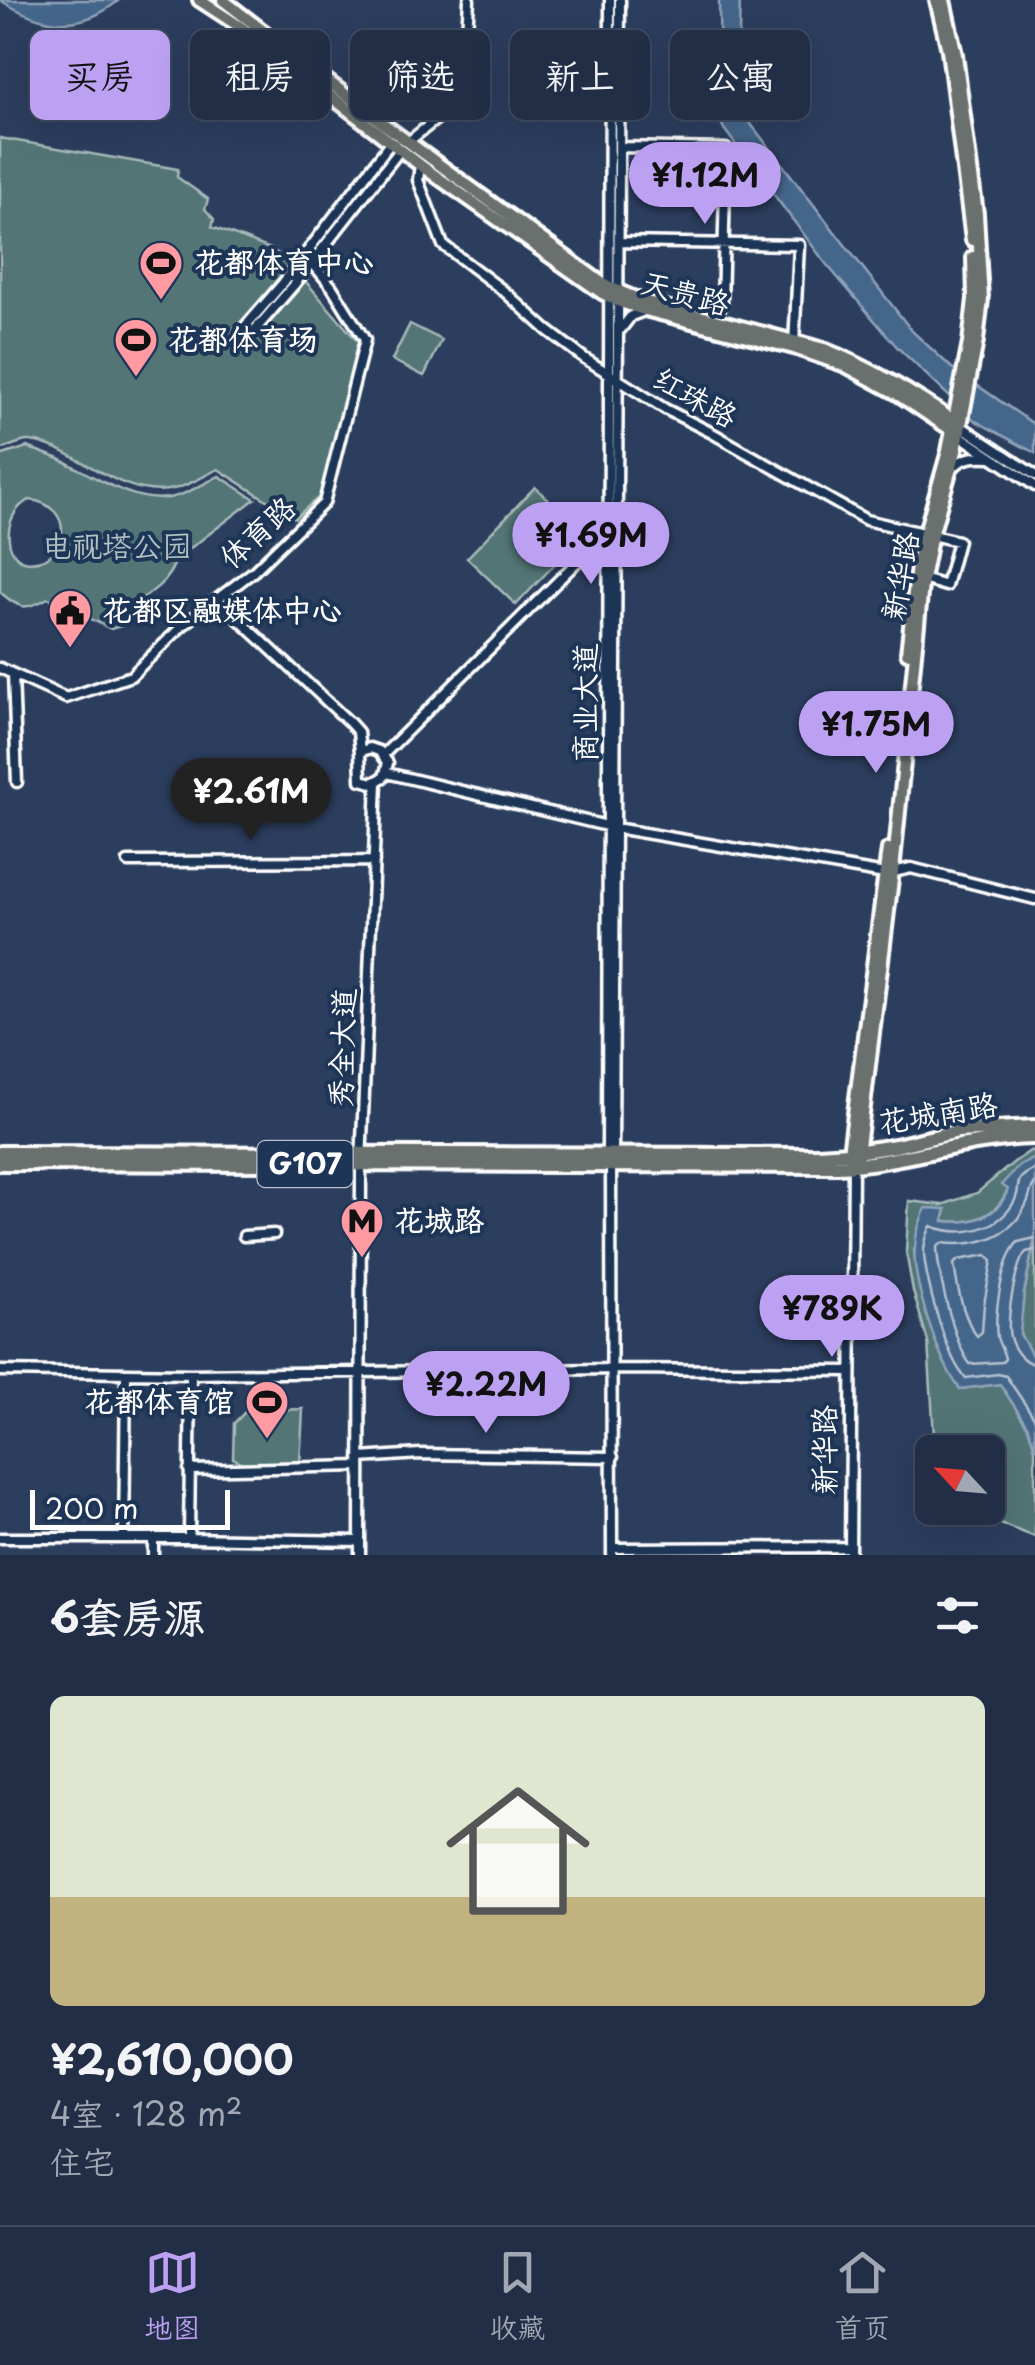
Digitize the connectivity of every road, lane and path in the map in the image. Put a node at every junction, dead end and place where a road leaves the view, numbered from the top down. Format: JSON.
{"nodes":[{"id":1,"x":199,"y":0,"type":"edge"},
{"id":2,"x":223,"y":0,"type":"edge"},
{"id":3,"x":469,"y":0,"type":"edge"},
{"id":4,"x":610,"y":0,"type":"edge"},
{"id":5,"x":620,"y":0,"type":"edge"},
{"id":6,"x":940,"y":0,"type":"edge"},
{"id":7,"x":400,"y":145,"type":"junction"},
{"id":8,"x":619,"y":147,"type":"junction"},
{"id":9,"x":420,"y":165,"type":"junction"},
{"id":10,"x":618,"y":242,"type":"junction"},
{"id":11,"x":723,"y":244,"type":"junction"},
{"id":12,"x":305,"y":254,"type":"junction"},
{"id":13,"x":610,"y":255,"type":"junction"},
{"id":14,"x":312,"y":263,"type":"junction"},
{"id":15,"x":588,"y":274,"type":"junction"},
{"id":16,"x":614,"y":294,"type":"junction"},
{"id":17,"x":722,"y":306,"type":"dead end"},
{"id":18,"x":648,"y":310,"type":"junction"},
{"id":19,"x":618,"y":338,"type":"junction"},
{"id":20,"x":795,"y":344,"type":"junction"},
{"id":21,"x":614,"y":377,"type":"junction"},
{"id":22,"x":957,"y":422,"type":"junction"},
{"id":23,"x":992,"y":457,"type":"junction"},
{"id":24,"x":951,"y":472,"type":"junction"},
{"id":25,"x":1035,"y":475,"type":"edge"},
{"id":26,"x":1035,"y":486,"type":"edge"},
{"id":27,"x":614,"y":525,"type":"junction"},
{"id":28,"x":928,"y":534,"type":"junction"},
{"id":29,"x":919,"y":578,"type":"junction"},
{"id":30,"x":217,"y":599,"type":"junction"},
{"id":31,"x":0,"y":671,"type":"edge"},
{"id":32,"x":12,"y":673,"type":"junction"},
{"id":33,"x":360,"y":752,"type":"junction"},
{"id":34,"x":384,"y":754,"type":"junction"},
{"id":35,"x":387,"y":773,"type":"junction"},
{"id":36,"x":17,"y":782,"type":"dead end"},
{"id":37,"x":377,"y":782,"type":"junction"},
{"id":38,"x":612,"y":827,"type":"junction"},
{"id":39,"x":374,"y":861,"type":"junction"},
{"id":40,"x":128,"y":862,"type":"dead end"},
{"id":41,"x":889,"y":873,"type":"junction"},
{"id":42,"x":1035,"y":899,"type":"edge"},
{"id":43,"x":1035,"y":1127,"type":"edge"},
{"id":44,"x":1035,"y":1137,"type":"edge"},
{"id":45,"x":0,"y":1153,"type":"edge"},
{"id":46,"x":854,"y":1157,"type":"junction"},
{"id":47,"x":361,"y":1159,"type":"junction"},
{"id":48,"x":610,"y":1159,"type":"junction"},
{"id":49,"x":0,"y":1163,"type":"edge"},
{"id":50,"x":274,"y":1234,"type":"dead end"},
{"id":51,"x":244,"y":1236,"type":"dead end"},
{"id":52,"x":613,"y":1369,"type":"junction"},
{"id":53,"x":0,"y":1370,"type":"edge"},
{"id":54,"x":851,"y":1371,"type":"junction"},
{"id":55,"x":360,"y":1372,"type":"junction"},
{"id":56,"x":126,"y":1374,"type":"junction"},
{"id":57,"x":191,"y":1374,"type":"junction"},
{"id":58,"x":612,"y":1457,"type":"junction"},
{"id":59,"x":360,"y":1462,"type":"junction"},
{"id":60,"x":190,"y":1470,"type":"junction"},
{"id":61,"x":0,"y":1538,"type":"edge"},
{"id":62,"x":124,"y":1538,"type":"junction"},
{"id":63,"x":152,"y":1538,"type":"junction"},
{"id":64,"x":189,"y":1538,"type":"junction"},
{"id":65,"x":360,"y":1541,"type":"junction"},
{"id":66,"x":850,"y":1551,"type":"edge"},
{"id":67,"x":612,"y":1552,"type":"edge"},
{"id":68,"x":153,"y":1555,"type":"edge"},
{"id":69,"x":360,"y":1555,"type":"edge"}],
"edges":[{"from":1,"to":7,"type":"main road","name":"天贵路"},
{"from":2,"to":7,"type":"main road","name":"天贵路"},
{"from":3,"to":7,"type":"street"},
{"from":4,"to":13,"type":"street","name":"商业大道"},
{"from":5,"to":8,"type":"street","name":"商业大道"},
{"from":6,"to":22,"type":"main road","name":"新华路"},
{"from":7,"to":9,"type":"main road","name":"天贵路"},
{"from":7,"to":12,"type":"street"},
{"from":7,"to":14,"type":"street"},
{"from":7,"to":15,"type":"main road","name":"天贵路"},
{"from":8,"to":10,"type":"street","name":"商业大道"},
{"from":8,"to":11,"type":"street"},
{"from":9,"to":16,"type":"main road","name":"天贵路"},
{"from":9,"to":21,"type":"street","name":"红珠路"},
{"from":10,"to":11,"type":"street"},
{"from":10,"to":16,"type":"street","name":"商业大道"},
{"from":11,"to":17,"type":"street"},
{"from":11,"to":20,"type":"street"},
{"from":12,"to":14,"type":"street","name":"体育路"},
{"from":12,"to":14,"type":"street"},
{"from":13,"to":15,"type":"street"},
{"from":13,"to":16,"type":"street","name":"商业大道"},
{"from":14,"to":30,"type":"street","name":"体育路"},
{"from":15,"to":16,"type":"main road","name":"天贵路"},
{"from":16,"to":18,"type":"main road","name":"天贵路"},
{"from":16,"to":19,"type":"street","name":"商业大道"},
{"from":16,"to":20,"type":"main road","name":"天贵路"},
{"from":16,"to":21,"type":"street","name":"商业大道"},
{"from":18,"to":19,"type":"street"},
{"from":18,"to":20,"type":"main road","name":"天贵路"},
{"from":19,"to":21,"type":"street","name":"商业大道"},
{"from":20,"to":22,"type":"main road","name":"天贵路"},
{"from":21,"to":27,"type":"street","name":"商业大道"},
{"from":21,"to":28,"type":"street","name":"红珠路"},
{"from":22,"to":23,"type":"street","name":"天贵路"},
{"from":22,"to":24,"type":"main road","name":"新华路"},
{"from":22,"to":25,"type":"street","name":"天贵路"},
{"from":22,"to":28,"type":"main road","name":"新华路"},
{"from":23,"to":24,"type":"street"},
{"from":23,"to":26,"type":"street","name":"天贵路"},
{"from":24,"to":28,"type":"main road","name":"新华路"},
{"from":27,"to":34,"type":"street"},
{"from":27,"to":38,"type":"street","name":"商业大道"},
{"from":28,"to":29,"type":"main road","name":"新华路"},
{"from":28,"to":29,"type":"street"},
{"from":29,"to":41,"type":"main road","name":"新华路"},
{"from":30,"to":32,"type":"street","name":"体育路"},
{"from":30,"to":33,"type":"street"},
{"from":31,"to":32,"type":"street"},
{"from":32,"to":36,"type":"street"},
{"from":33,"to":34,"type":"street"},
{"from":33,"to":37,"type":"street"},
{"from":34,"to":35,"type":"street"},
{"from":35,"to":37,"type":"street"},
{"from":35,"to":38,"type":"street"},
{"from":37,"to":39,"type":"street","name":"秀全大道"},
{"from":38,"to":41,"type":"street"},
{"from":38,"to":48,"type":"street","name":"商业大道"},
{"from":39,"to":40,"type":"street"},
{"from":39,"to":47,"type":"street","name":"秀全大道"},
{"from":41,"to":42,"type":"street"},
{"from":41,"to":46,"type":"main road","name":"新华路"},
{"from":43,"to":46,"type":"highway","name":"花城南路","number":"G107"},
{"from":44,"to":46,"type":"highway","name":"花城南路","number":"G107"},
{"from":45,"to":47,"type":"highway","number":"G107"},
{"from":46,"to":48,"type":"highway","number":"G107"},
{"from":46,"to":54,"type":"street","name":"新华路"},
{"from":47,"to":48,"type":"highway","number":"G107"},
{"from":47,"to":49,"type":"highway","number":"G107"},
{"from":47,"to":55,"type":"street","name":"秀全大道"},
{"from":48,"to":52,"type":"street","name":"商业大道"},
{"from":50,"to":51,"type":"street"},
{"from":52,"to":54,"type":"street"},
{"from":52,"to":55,"type":"street"},
{"from":52,"to":58,"type":"street","name":"商业大道"},
{"from":53,"to":56,"type":"street"},
{"from":54,"to":66,"type":"street","name":"新华路"},
{"from":55,"to":57,"type":"street"},
{"from":55,"to":59,"type":"street","name":"秀全大道"},
{"from":56,"to":57,"type":"street"},
{"from":56,"to":62,"type":"street"},
{"from":57,"to":60,"type":"street"},
{"from":58,"to":59,"type":"street"},
{"from":58,"to":67,"type":"street","name":"商业大道"},
{"from":59,"to":60,"type":"street"},
{"from":59,"to":65,"type":"street","name":"秀全大道"},
{"from":60,"to":64,"type":"street"},
{"from":61,"to":62,"type":"street"},
{"from":62,"to":63,"type":"street"},
{"from":63,"to":64,"type":"street"},
{"from":63,"to":68,"type":"street"},
{"from":64,"to":65,"type":"street"},
{"from":65,"to":69,"type":"street","name":"秀全大道"},
{"from":66,"to":67,"type":"street"}]}
